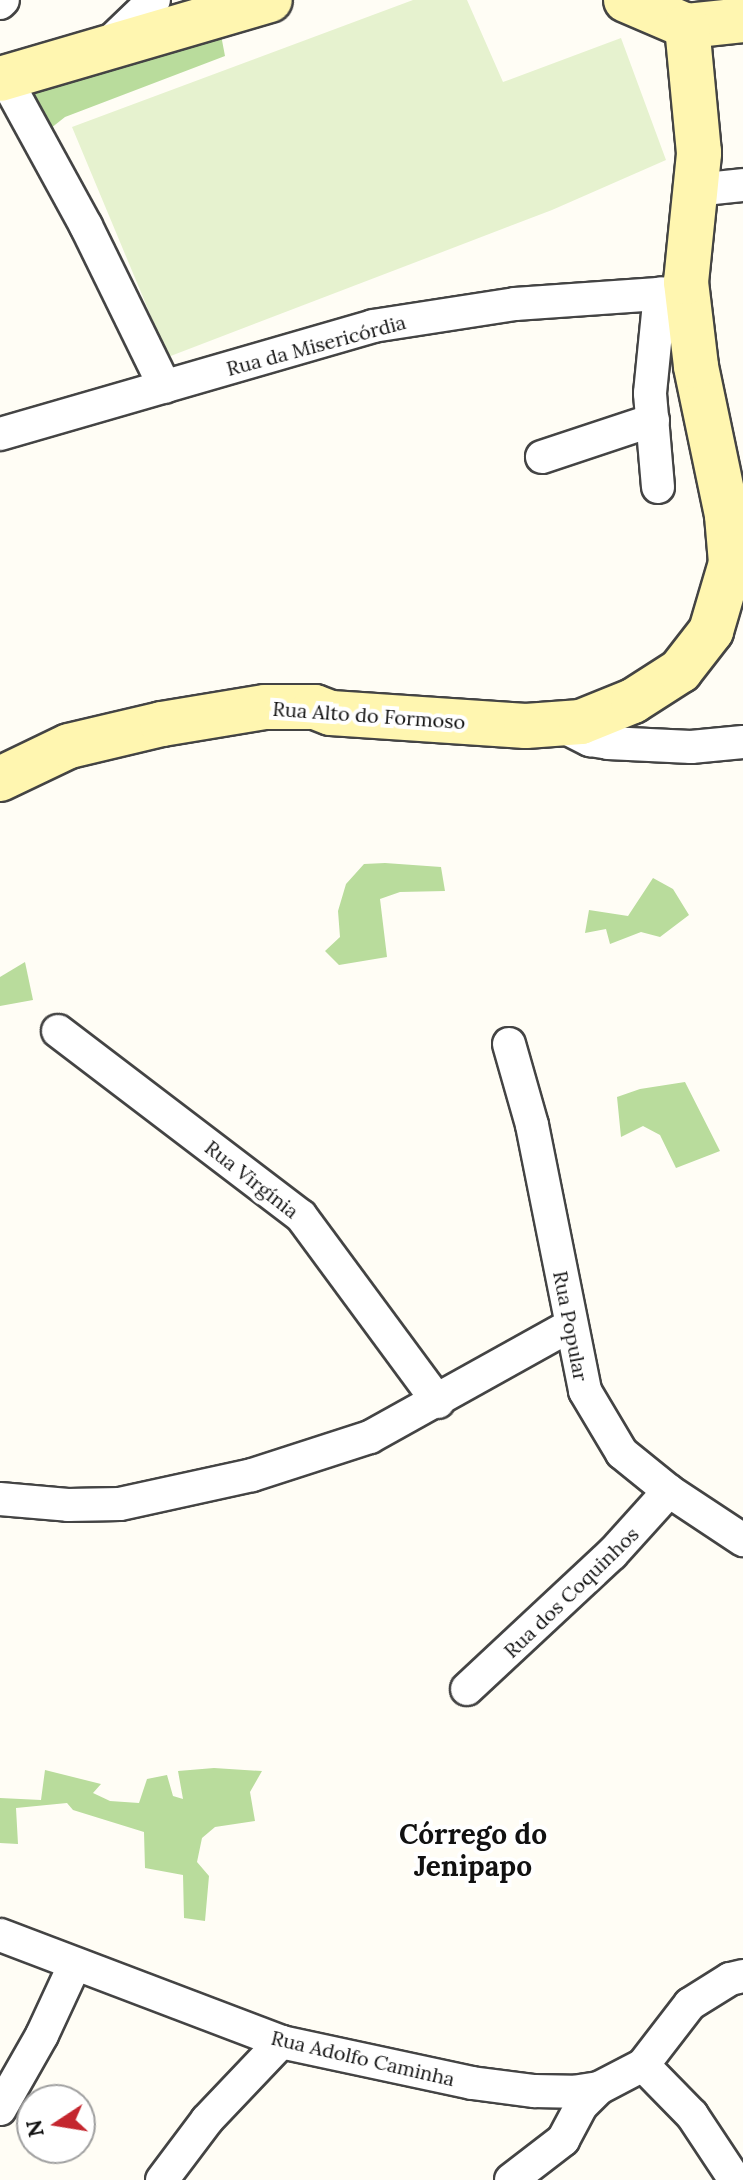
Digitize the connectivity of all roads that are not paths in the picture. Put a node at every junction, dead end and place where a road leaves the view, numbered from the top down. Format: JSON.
{"nodes":[{"id":1,"x":154,"y":0,"type":"edge"},
{"id":2,"x":270,"y":0,"type":"edge"},
{"id":3,"x":626,"y":0,"type":"edge"},
{"id":4,"x":743,"y":20,"type":"edge"},
{"id":5,"x":687,"y":26,"type":"junction"},
{"id":6,"x":106,"y":46,"type":"junction"},
{"id":7,"x":2,"y":78,"type":"edge"},
{"id":8,"x":743,"y":185,"type":"edge"},
{"id":9,"x":696,"y":190,"type":"junction"},
{"id":10,"x":673,"y":292,"type":"junction"},
{"id":11,"x":165,"y":387,"type":"junction"},
{"id":12,"x":653,"y":420,"type":"junction"},
{"id":13,"x":0,"y":434,"type":"edge"},
{"id":14,"x":542,"y":457,"type":"dead end"},
{"id":15,"x":658,"y":487,"type":"dead end"},
{"id":16,"x":558,"y":724,"type":"junction"},
{"id":17,"x":743,"y":742,"type":"edge"},
{"id":18,"x":0,"y":779,"type":"edge"},
{"id":19,"x":58,"y":1031,"type":"dead end"},
{"id":20,"x":509,"y":1044,"type":"dead end"},
{"id":21,"x":571,"y":1325,"type":"junction"},
{"id":22,"x":438,"y":1402,"type":"junction"},
{"id":23,"x":669,"y":1491,"type":"junction"},
{"id":24,"x":0,"y":1499,"type":"edge"},
{"id":25,"x":743,"y":1540,"type":"edge"},
{"id":26,"x":467,"y":1689,"type":"dead end"},
{"id":27,"x":0,"y":1935,"type":"edge"},
{"id":28,"x":75,"y":1964,"type":"junction"},
{"id":29,"x":743,"y":1976,"type":"edge"},
{"id":30,"x":281,"y":2042,"type":"junction"},
{"id":31,"x":643,"y":2065,"type":"junction"},
{"id":32,"x":599,"y":2088,"type":"junction"},
{"id":33,"x":0,"y":2109,"type":"edge"},
{"id":34,"x":162,"y":2180,"type":"edge"},
{"id":35,"x":511,"y":2180,"type":"edge"},
{"id":36,"x":735,"y":2180,"type":"edge"}],
"edges":[{"from":1,"to":6,"type":"street"},
{"from":2,"to":6,"type":"street"},
{"from":3,"to":5,"type":"street"},
{"from":4,"to":5,"type":"street"},
{"from":5,"to":9,"type":"street","name":"Rua Alto do Formoso"},
{"from":6,"to":7,"type":"street"},
{"from":7,"to":11,"type":"street"},
{"from":8,"to":9,"type":"street"},
{"from":9,"to":10,"type":"street","name":"Rua Alto do Formoso"},
{"from":10,"to":11,"type":"street","name":"Rua da Misericórdia"},
{"from":10,"to":12,"type":"street"},
{"from":10,"to":16,"type":"street","name":"Rua Alto do Formoso"},
{"from":11,"to":13,"type":"street","name":"Rua da Misericórdia"},
{"from":12,"to":14,"type":"street"},
{"from":12,"to":15,"type":"street"},
{"from":16,"to":17,"type":"street"},
{"from":16,"to":18,"type":"street","name":"Rua Alto do Formoso"},
{"from":19,"to":22,"type":"street","name":"Rua Virgínia"},
{"from":20,"to":21,"type":"street","name":"Rua Popular"},
{"from":21,"to":22,"type":"street"},
{"from":21,"to":23,"type":"street","name":"Rua Popular"},
{"from":22,"to":24,"type":"street"},
{"from":23,"to":25,"type":"street","name":"Rua Popular"},
{"from":23,"to":26,"type":"street","name":"Rua dos Coquinhos"},
{"from":27,"to":28,"type":"street","name":"Rua Adolfo Caminha"},
{"from":28,"to":30,"type":"street","name":"Rua Adolfo Caminha"},
{"from":28,"to":33,"type":"street"},
{"from":29,"to":31,"type":"street"},
{"from":30,"to":32,"type":"street","name":"Rua Adolfo Caminha"},
{"from":30,"to":34,"type":"street"},
{"from":31,"to":32,"type":"street"},
{"from":31,"to":36,"type":"street"},
{"from":32,"to":35,"type":"street"}]}
